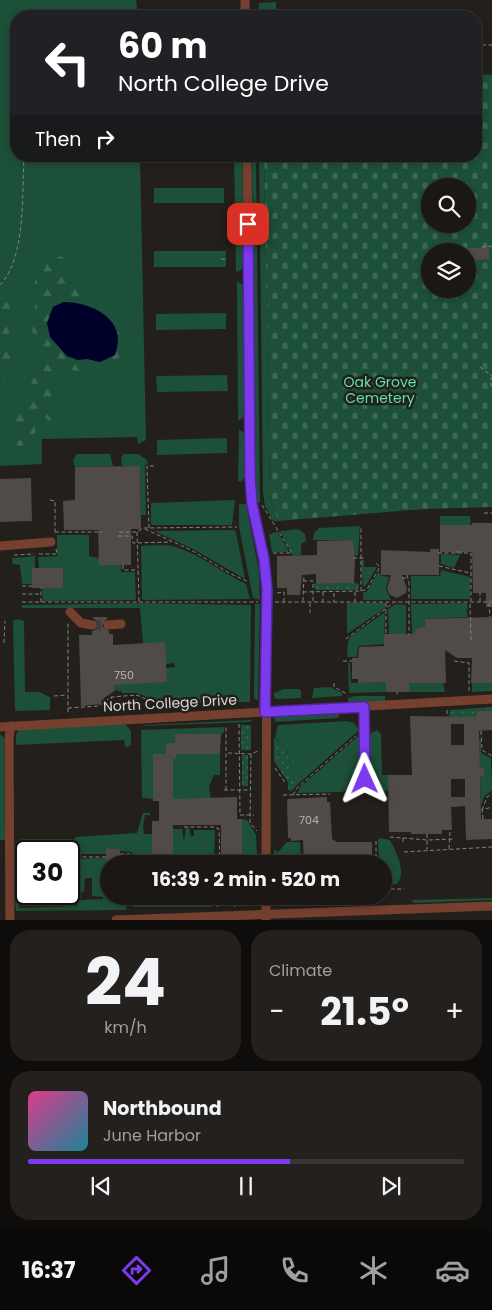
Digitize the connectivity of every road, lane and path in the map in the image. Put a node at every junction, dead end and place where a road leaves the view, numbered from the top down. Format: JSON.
{"nodes":[{"id":1,"x":482,"y":45,"type":"dead end"},
{"id":2,"x":492,"y":45,"type":"edge"},
{"id":3,"x":24,"y":162,"type":"edge"},
{"id":4,"x":247,"y":162,"type":"edge"},
{"id":5,"x":492,"y":246,"type":"edge"},
{"id":6,"x":482,"y":247,"type":"dead end"},
{"id":7,"x":226,"y":258,"type":"dead end"},
{"id":8,"x":221,"y":259,"type":"dead end"},
{"id":9,"x":0,"y":285,"type":"edge"},
{"id":10,"x":480,"y":367,"type":"dead end"},
{"id":11,"x":492,"y":377,"type":"edge"},
{"id":12,"x":492,"y":388,"type":"edge"},
{"id":13,"x":154,"y":466,"type":"dead end"},
{"id":14,"x":50,"y":500,"type":"dead end"},
{"id":15,"x":263,"y":505,"type":"dead end"},
{"id":16,"x":484,"y":513,"type":"dead end"},
{"id":17,"x":492,"y":513,"type":"edge"},
{"id":18,"x":362,"y":526,"type":"dead end"},
{"id":19,"x":237,"y":527,"type":"dead end"},
{"id":20,"x":143,"y":528,"type":"junction"},
{"id":21,"x":149,"y":528,"type":"junction"},
{"id":22,"x":55,"y":532,"type":"junction"},
{"id":23,"x":102,"y":532,"type":"dead end"},
{"id":24,"x":119,"y":532,"type":"dead end"},
{"id":25,"x":138,"y":532,"type":"junction"},
{"id":26,"x":118,"y":536,"type":"dead end"},
{"id":27,"x":54,"y":542,"type":"junction"},
{"id":28,"x":172,"y":542,"type":"junction"},
{"id":29,"x":138,"y":543,"type":"junction"},
{"id":30,"x":0,"y":546,"type":"edge"},
{"id":31,"x":463,"y":552,"type":"dead end"},
{"id":32,"x":271,"y":553,"type":"dead end"},
{"id":33,"x":34,"y":554,"type":"dead end"},
{"id":34,"x":39,"y":554,"type":"dead end"},
{"id":35,"x":14,"y":555,"type":"dead end"},
{"id":36,"x":354,"y":558,"type":"dead end"},
{"id":37,"x":361,"y":558,"type":"junction"},
{"id":38,"x":364,"y":558,"type":"dead end"},
{"id":39,"x":375,"y":562,"type":"dead end"},
{"id":40,"x":123,"y":565,"type":"dead end"},
{"id":41,"x":440,"y":566,"type":"dead end"},
{"id":42,"x":138,"y":570,"type":"junction"},
{"id":43,"x":471,"y":573,"type":"junction"},
{"id":44,"x":304,"y":575,"type":"dead end"},
{"id":45,"x":402,"y":578,"type":"dead end"},
{"id":46,"x":304,"y":581,"type":"junction"},
{"id":47,"x":249,"y":582,"type":"dead end"},
{"id":48,"x":22,"y":586,"type":"dead end"},
{"id":49,"x":32,"y":586,"type":"dead end"},
{"id":50,"x":41,"y":588,"type":"dead end"},
{"id":51,"x":355,"y":591,"type":"junction"},
{"id":52,"x":361,"y":591,"type":"junction"},
{"id":53,"x":303,"y":592,"type":"junction"},
{"id":54,"x":313,"y":592,"type":"junction"},
{"id":55,"x":323,"y":592,"type":"junction"},
{"id":56,"x":334,"y":592,"type":"junction"},
{"id":57,"x":274,"y":593,"type":"dead end"},
{"id":58,"x":480,"y":593,"type":"dead end"},
{"id":59,"x":22,"y":594,"type":"dead end"},
{"id":60,"x":41,"y":594,"type":"junction"},
{"id":61,"x":22,"y":602,"type":"dead end"},
{"id":62,"x":41,"y":602,"type":"junction"},
{"id":63,"x":139,"y":602,"type":"junction"},
{"id":64,"x":261,"y":602,"type":"dead end"},
{"id":65,"x":271,"y":602,"type":"dead end"},
{"id":66,"x":284,"y":602,"type":"junction"},
{"id":67,"x":303,"y":602,"type":"junction"},
{"id":68,"x":323,"y":602,"type":"junction"},
{"id":69,"x":334,"y":602,"type":"junction"},
{"id":70,"x":355,"y":602,"type":"junction"},
{"id":71,"x":386,"y":602,"type":"junction"},
{"id":72,"x":395,"y":602,"type":"junction"},
{"id":73,"x":408,"y":602,"type":"junction"},
{"id":74,"x":470,"y":602,"type":"junction"},
{"id":75,"x":480,"y":602,"type":"junction"},
{"id":76,"x":491,"y":602,"type":"edge"},
{"id":77,"x":310,"y":603,"type":"junction"},
{"id":78,"x":313,"y":603,"type":"junction"},
{"id":79,"x":386,"y":609,"type":"junction"},
{"id":80,"x":310,"y":613,"type":"dead end"},
{"id":81,"x":69,"y":616,"type":"joint"},
{"id":82,"x":490,"y":617,"type":"dead end"},
{"id":83,"x":4,"y":621,"type":"dead end"},
{"id":84,"x":108,"y":624,"type":"tunnel mouth"},
{"id":85,"x":121,"y":624,"type":"dead end"},
{"id":86,"x":92,"y":625,"type":"tunnel mouth"},
{"id":87,"x":386,"y":634,"type":"dead end"},
{"id":88,"x":409,"y":634,"type":"dead end"},
{"id":89,"x":346,"y":639,"type":"dead end"},
{"id":90,"x":471,"y":640,"type":"dead end"},
{"id":91,"x":4,"y":643,"type":"dead end"},
{"id":92,"x":342,"y":661,"type":"dead end"},
{"id":93,"x":352,"y":661,"type":"dead end"},
{"id":94,"x":454,"y":661,"type":"dead end"},
{"id":95,"x":334,"y":683,"type":"dead end"},
{"id":96,"x":347,"y":694,"type":"dead end"},
{"id":97,"x":469,"y":694,"type":"dead end"},
{"id":98,"x":68,"y":695,"type":"junction"},
{"id":99,"x":138,"y":695,"type":"junction"},
{"id":100,"x":54,"y":696,"type":"dead end"},
{"id":101,"x":111,"y":697,"type":"junction"},
{"id":102,"x":492,"y":699,"type":"edge"},
{"id":103,"x":163,"y":707,"type":"dead end"},
{"id":104,"x":364,"y":707,"type":"junction"},
{"id":105,"x":68,"y":708,"type":"junction"},
{"id":106,"x":447,"y":708,"type":"dead end"},
{"id":107,"x":136,"y":709,"type":"dead end"},
{"id":108,"x":117,"y":710,"type":"dead end"},
{"id":109,"x":68,"y":712,"type":"dead end"},
{"id":110,"x":265,"y":712,"type":"junction"},
{"id":111,"x":447,"y":717,"type":"dead end"},
{"id":112,"x":226,"y":724,"type":"dead end"},
{"id":113,"x":239,"y":724,"type":"dead end"},
{"id":114,"x":11,"y":726,"type":"junction"},
{"id":115,"x":0,"y":727,"type":"edge"},
{"id":116,"x":364,"y":729,"type":"junction"},
{"id":117,"x":481,"y":731,"type":"dead end"},
{"id":118,"x":258,"y":751,"type":"dead end"},
{"id":119,"x":227,"y":752,"type":"junction"},
{"id":120,"x":240,"y":753,"type":"junction"},
{"id":121,"x":251,"y":754,"type":"junction"},
{"id":122,"x":492,"y":756,"type":"edge"},
{"id":123,"x":273,"y":764,"type":"dead end"},
{"id":124,"x":365,"y":779,"type":"dead end"},
{"id":125,"x":286,"y":784,"type":"dead end"},
{"id":126,"x":239,"y":790,"type":"junction"},
{"id":127,"x":250,"y":790,"type":"junction"},
{"id":128,"x":330,"y":794,"type":"dead end"},
{"id":129,"x":492,"y":794,"type":"edge"},
{"id":130,"x":283,"y":795,"type":"dead end"},
{"id":131,"x":293,"y":795,"type":"junction"},
{"id":132,"x":492,"y":807,"type":"edge"},
{"id":133,"x":482,"y":810,"type":"junction"},
{"id":134,"x":249,"y":814,"type":"junction"},
{"id":135,"x":254,"y":815,"type":"dead end"},
{"id":136,"x":483,"y":819,"type":"dead end"},
{"id":137,"x":184,"y":827,"type":"dead end"},
{"id":138,"x":450,"y":830,"type":"dead end"},
{"id":139,"x":259,"y":833,"type":"dead end"},
{"id":140,"x":427,"y":834,"type":"dead end"},
{"id":141,"x":390,"y":837,"type":"dead end"},
{"id":142,"x":403,"y":838,"type":"junction"},
{"id":143,"x":450,"y":839,"type":"junction"},
{"id":144,"x":453,"y":839,"type":"dead end"},
{"id":145,"x":428,"y":840,"type":"junction"},
{"id":146,"x":376,"y":841,"type":"dead end"},
{"id":147,"x":403,"y":844,"type":"dead end"},
{"id":148,"x":492,"y":847,"type":"edge"},
{"id":149,"x":427,"y":850,"type":"junction"},
{"id":150,"x":449,"y":850,"type":"junction"},
{"id":151,"x":404,"y":852,"type":"dead end"},
{"id":152,"x":120,"y":854,"type":"dead end"},
{"id":153,"x":130,"y":854,"type":"dead end"},
{"id":154,"x":220,"y":855,"type":"edge"},
{"id":155,"x":266,"y":855,"type":"edge"},
{"id":156,"x":376,"y":855,"type":"edge"},
{"id":157,"x":80,"y":857,"type":"edge"},
{"id":158,"x":100,"y":857,"type":"edge"},
{"id":159,"x":404,"y":888,"type":"dead end"},
{"id":160,"x":392,"y":889,"type":"edge"},
{"id":161,"x":219,"y":905,"type":"edge"},
{"id":162,"x":234,"y":905,"type":"edge"},
{"id":163,"x":492,"y":906,"type":"edge"},
{"id":164,"x":217,"y":908,"type":"dead end"},
{"id":165,"x":236,"y":908,"type":"dead end"},
{"id":166,"x":266,"y":917,"type":"edge"},
{"id":167,"x":10,"y":920,"type":"edge"},
{"id":168,"x":116,"y":920,"type":"edge"},
{"id":169,"x":137,"y":920,"type":"edge"}],
"edges":[{"from":1,"to":2,"type":"path"},
{"from":3,"to":9,"type":"path"},
{"from":4,"to":110,"type":"street"},
{"from":5,"to":6,"type":"path"},
{"from":7,"to":8,"type":"path"},
{"from":10,"to":11,"type":"path"},
{"from":11,"to":12,"type":"path"},
{"from":13,"to":21,"type":"path"},
{"from":14,"to":22,"type":"path"},
{"from":15,"to":32,"type":"path"},
{"from":16,"to":17,"type":"path"},
{"from":18,"to":37,"type":"path"},
{"from":19,"to":21,"type":"path"},
{"from":20,"to":21,"type":"path"},
{"from":20,"to":25,"type":"path"},
{"from":20,"to":28,"type":"path"},
{"from":22,"to":23,"type":"path"},
{"from":22,"to":27,"type":"path"},
{"from":24,"to":25,"type":"path"},
{"from":25,"to":29,"type":"path"},
{"from":26,"to":29,"type":"path"},
{"from":27,"to":30,"type":"street"},
{"from":27,"to":34,"type":"path"},
{"from":28,"to":29,"type":"path"},
{"from":28,"to":47,"type":"path"},
{"from":29,"to":42,"type":"path"},
{"from":31,"to":43,"type":"path"},
{"from":33,"to":35,"type":"path"},
{"from":36,"to":37,"type":"path"},
{"from":37,"to":38,"type":"path"},
{"from":37,"to":52,"type":"path"},
{"from":39,"to":52,"type":"path"},
{"from":40,"to":42,"type":"path"},
{"from":41,"to":43,"type":"path"},
{"from":42,"to":63,"type":"path"},
{"from":43,"to":74,"type":"path"},
{"from":44,"to":46,"type":"path"},
{"from":45,"to":73,"type":"path"},
{"from":46,"to":53,"type":"path"},
{"from":46,"to":54,"type":"path"},
{"from":48,"to":49,"type":"path"},
{"from":50,"to":60,"type":"path"},
{"from":51,"to":52,"type":"path"},
{"from":51,"to":56,"type":"path"},
{"from":51,"to":70,"type":"path"},
{"from":53,"to":54,"type":"path"},
{"from":53,"to":67,"type":"path"},
{"from":54,"to":55,"type":"path"},
{"from":54,"to":78,"type":"path"},
{"from":55,"to":56,"type":"path"},
{"from":55,"to":68,"type":"path"},
{"from":56,"to":69,"type":"path"},
{"from":57,"to":66,"type":"path"},
{"from":58,"to":75,"type":"path"},
{"from":59,"to":60,"type":"path"},
{"from":60,"to":62,"type":"path"},
{"from":61,"to":62,"type":"path"},
{"from":62,"to":63,"type":"path"},
{"from":63,"to":64,"type":"path"},
{"from":65,"to":66,"type":"path"},
{"from":66,"to":67,"type":"path"},
{"from":67,"to":77,"type":"path"},
{"from":68,"to":69,"type":"path"},
{"from":68,"to":78,"type":"path"},
{"from":69,"to":70,"type":"path"},
{"from":70,"to":71,"type":"path"},
{"from":71,"to":72,"type":"path"},
{"from":71,"to":79,"type":"path"},
{"from":72,"to":73,"type":"path"},
{"from":72,"to":79,"type":"path"},
{"from":73,"to":74,"type":"path"},
{"from":73,"to":88,"type":"path"},
{"from":74,"to":75,"type":"path"},
{"from":74,"to":90,"type":"path"},
{"from":75,"to":76,"type":"path"},
{"from":76,"to":82,"type":"path"},
{"from":77,"to":78,"type":"path"},
{"from":77,"to":80,"type":"path"},
{"from":79,"to":87,"type":"path"},
{"from":79,"to":89,"type":"path"},
{"from":81,"to":86,"type":"street"},
{"from":81,"to":98,"type":"path"},
{"from":83,"to":91,"type":"path"},
{"from":84,"to":85,"type":"street"},
{"from":92,"to":93,"type":"path"},
{"from":94,"to":97,"type":"path"},
{"from":95,"to":96,"type":"path"},
{"from":98,"to":100,"type":"path"},
{"from":98,"to":105,"type":"path"},
{"from":99,"to":101,"type":"path"},
{"from":99,"to":103,"type":"path"},
{"from":99,"to":107,"type":"path"},
{"from":101,"to":105,"type":"path"},
{"from":101,"to":108,"type":"path"},
{"from":102,"to":104,"type":"street","name":"North College Drive"},
{"from":104,"to":110,"type":"street","name":"North College Drive"},
{"from":104,"to":116,"type":"street"},
{"from":105,"to":109,"type":"path"},
{"from":106,"to":111,"type":"path"},
{"from":110,"to":114,"type":"street","name":"North College Drive"},
{"from":110,"to":155,"type":"street"},
{"from":112,"to":119,"type":"path"},
{"from":113,"to":120,"type":"path"},
{"from":114,"to":115,"type":"street","name":"North College Drive"},
{"from":114,"to":167,"type":"street"},
{"from":116,"to":124,"type":"street"},
{"from":116,"to":131,"type":"path"},
{"from":117,"to":122,"type":"path"},
{"from":118,"to":121,"type":"path"},
{"from":119,"to":120,"type":"path"},
{"from":119,"to":126,"type":"path"},
{"from":120,"to":121,"type":"path"},
{"from":120,"to":126,"type":"path"},
{"from":121,"to":127,"type":"path"},
{"from":123,"to":125,"type":"path"},
{"from":126,"to":127,"type":"path"},
{"from":126,"to":134,"type":"path"},
{"from":127,"to":134,"type":"path"},
{"from":128,"to":131,"type":"path"},
{"from":129,"to":133,"type":"path"},
{"from":130,"to":131,"type":"path"},
{"from":132,"to":133,"type":"path"},
{"from":133,"to":136,"type":"path"},
{"from":134,"to":135,"type":"path"},
{"from":134,"to":139,"type":"path"},
{"from":137,"to":154,"type":"path"},
{"from":138,"to":143,"type":"path"},
{"from":140,"to":145,"type":"path"},
{"from":141,"to":142,"type":"path"},
{"from":142,"to":145,"type":"path"},
{"from":142,"to":147,"type":"path"},
{"from":143,"to":144,"type":"path"},
{"from":143,"to":145,"type":"path"},
{"from":143,"to":150,"type":"path"},
{"from":145,"to":149,"type":"path"},
{"from":146,"to":156,"type":"path"},
{"from":148,"to":150,"type":"path"},
{"from":149,"to":150,"type":"path"},
{"from":149,"to":151,"type":"path"},
{"from":152,"to":153,"type":"path"},
{"from":157,"to":158,"type":"path"},
{"from":159,"to":160,"type":"path"},
{"from":161,"to":164,"type":"path"},
{"from":162,"to":165,"type":"path"},
{"from":163,"to":166,"type":"street"},
{"from":166,"to":169,"type":"street"},
{"from":168,"to":169,"type":"street"}]}
